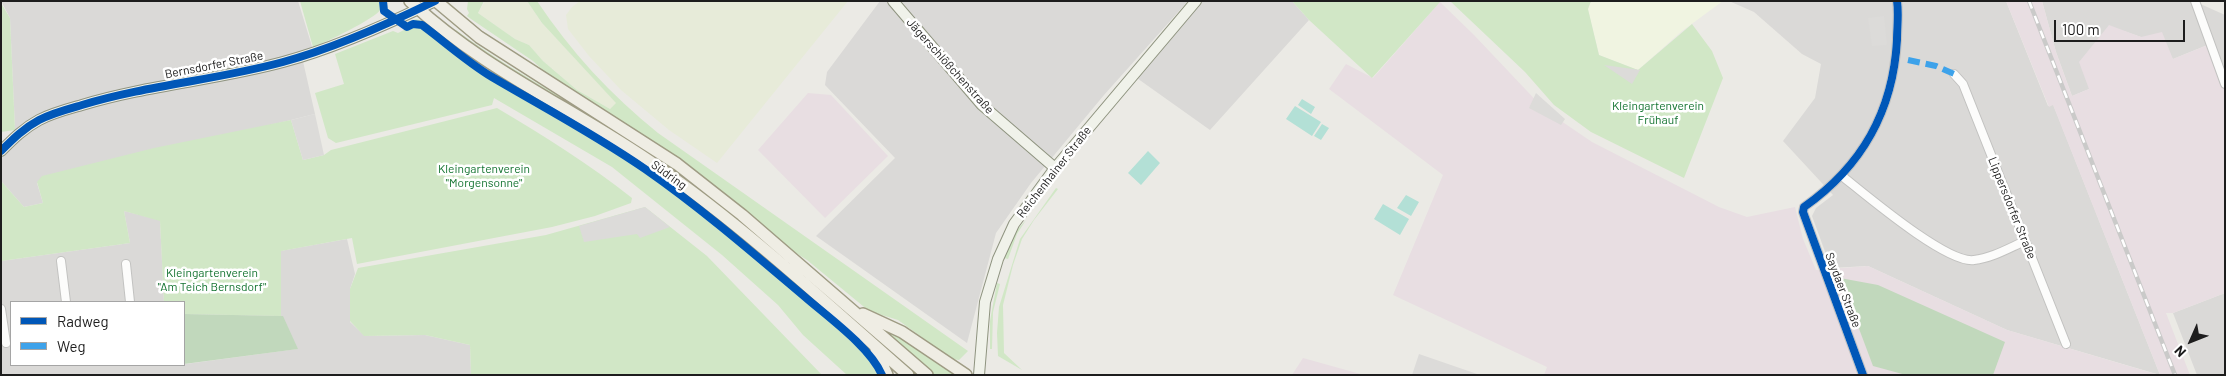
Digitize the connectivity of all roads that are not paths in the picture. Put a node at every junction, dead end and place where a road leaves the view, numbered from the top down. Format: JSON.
{"nodes":[{"id":1,"x":435,"y":1,"type":"edge"},
{"id":2,"x":893,"y":1,"type":"edge"},
{"id":3,"x":1196,"y":1,"type":"edge"},
{"id":4,"x":1897,"y":1,"type":"edge"},
{"id":5,"x":2195,"y":1,"type":"edge"},
{"id":6,"x":414,"y":5,"type":"edge"},
{"id":7,"x":1954,"y":74,"type":"dead end"},
{"id":8,"x":2225,"y":84,"type":"edge"},
{"id":9,"x":1,"y":152,"type":"edge"},
{"id":10,"x":1055,"y":168,"type":"junction"},
{"id":11,"x":1842,"y":176,"type":"junction"},
{"id":12,"x":2025,"y":241,"type":"junction"},
{"id":13,"x":61,"y":261,"type":"dead end"},
{"id":14,"x":126,"y":264,"type":"dead end"},
{"id":15,"x":66,"y":301,"type":"edge"},
{"id":16,"x":130,"y":301,"type":"edge"},
{"id":17,"x":849,"y":307,"type":"junction"},
{"id":18,"x":1,"y":309,"type":"edge"},
{"id":19,"x":871,"y":342,"type":"junction"},
{"id":20,"x":6,"y":343,"type":"edge"},
{"id":21,"x":2066,"y":344,"type":"dead end"},
{"id":22,"x":887,"y":375,"type":"edge"},
{"id":23,"x":908,"y":375,"type":"edge"},
{"id":24,"x":927,"y":375,"type":"edge"},
{"id":25,"x":966,"y":375,"type":"edge"},
{"id":26,"x":980,"y":375,"type":"edge"},
{"id":27,"x":1863,"y":375,"type":"edge"}],
"edges":[{"from":1,"to":6,"type":"street","name":"Bernsdorfer Straße"},
{"from":1,"to":17,"type":"main road","name":"Südring"},
{"from":2,"to":10,"type":"street","name":"Jägerschlößchenstraße"},
{"from":3,"to":10,"type":"street","name":"Reichenhainer Straße"},
{"from":4,"to":11,"type":"street"},
{"from":5,"to":8,"type":"street"},
{"from":6,"to":9,"type":"street","name":"Bernsdorfer Straße"},
{"from":6,"to":19,"type":"main road","name":"Südring"},
{"from":7,"to":12,"type":"street","name":"Lippersdorfer Straße"},
{"from":10,"to":26,"type":"street","name":"Reichenhainer Straße"},
{"from":11,"to":12,"type":"street"},
{"from":11,"to":27,"type":"street","name":"Saydaer Straße"},
{"from":12,"to":21,"type":"street","name":"Lippersdorfer Straße"},
{"from":13,"to":15,"type":"street"},
{"from":14,"to":16,"type":"street"},
{"from":17,"to":24,"type":"main road","name":"Südring"},
{"from":17,"to":25,"type":"main road"},
{"from":18,"to":20,"type":"street"},
{"from":19,"to":22,"type":"main road"},
{"from":19,"to":23,"type":"main road","name":"Südring"}]}
